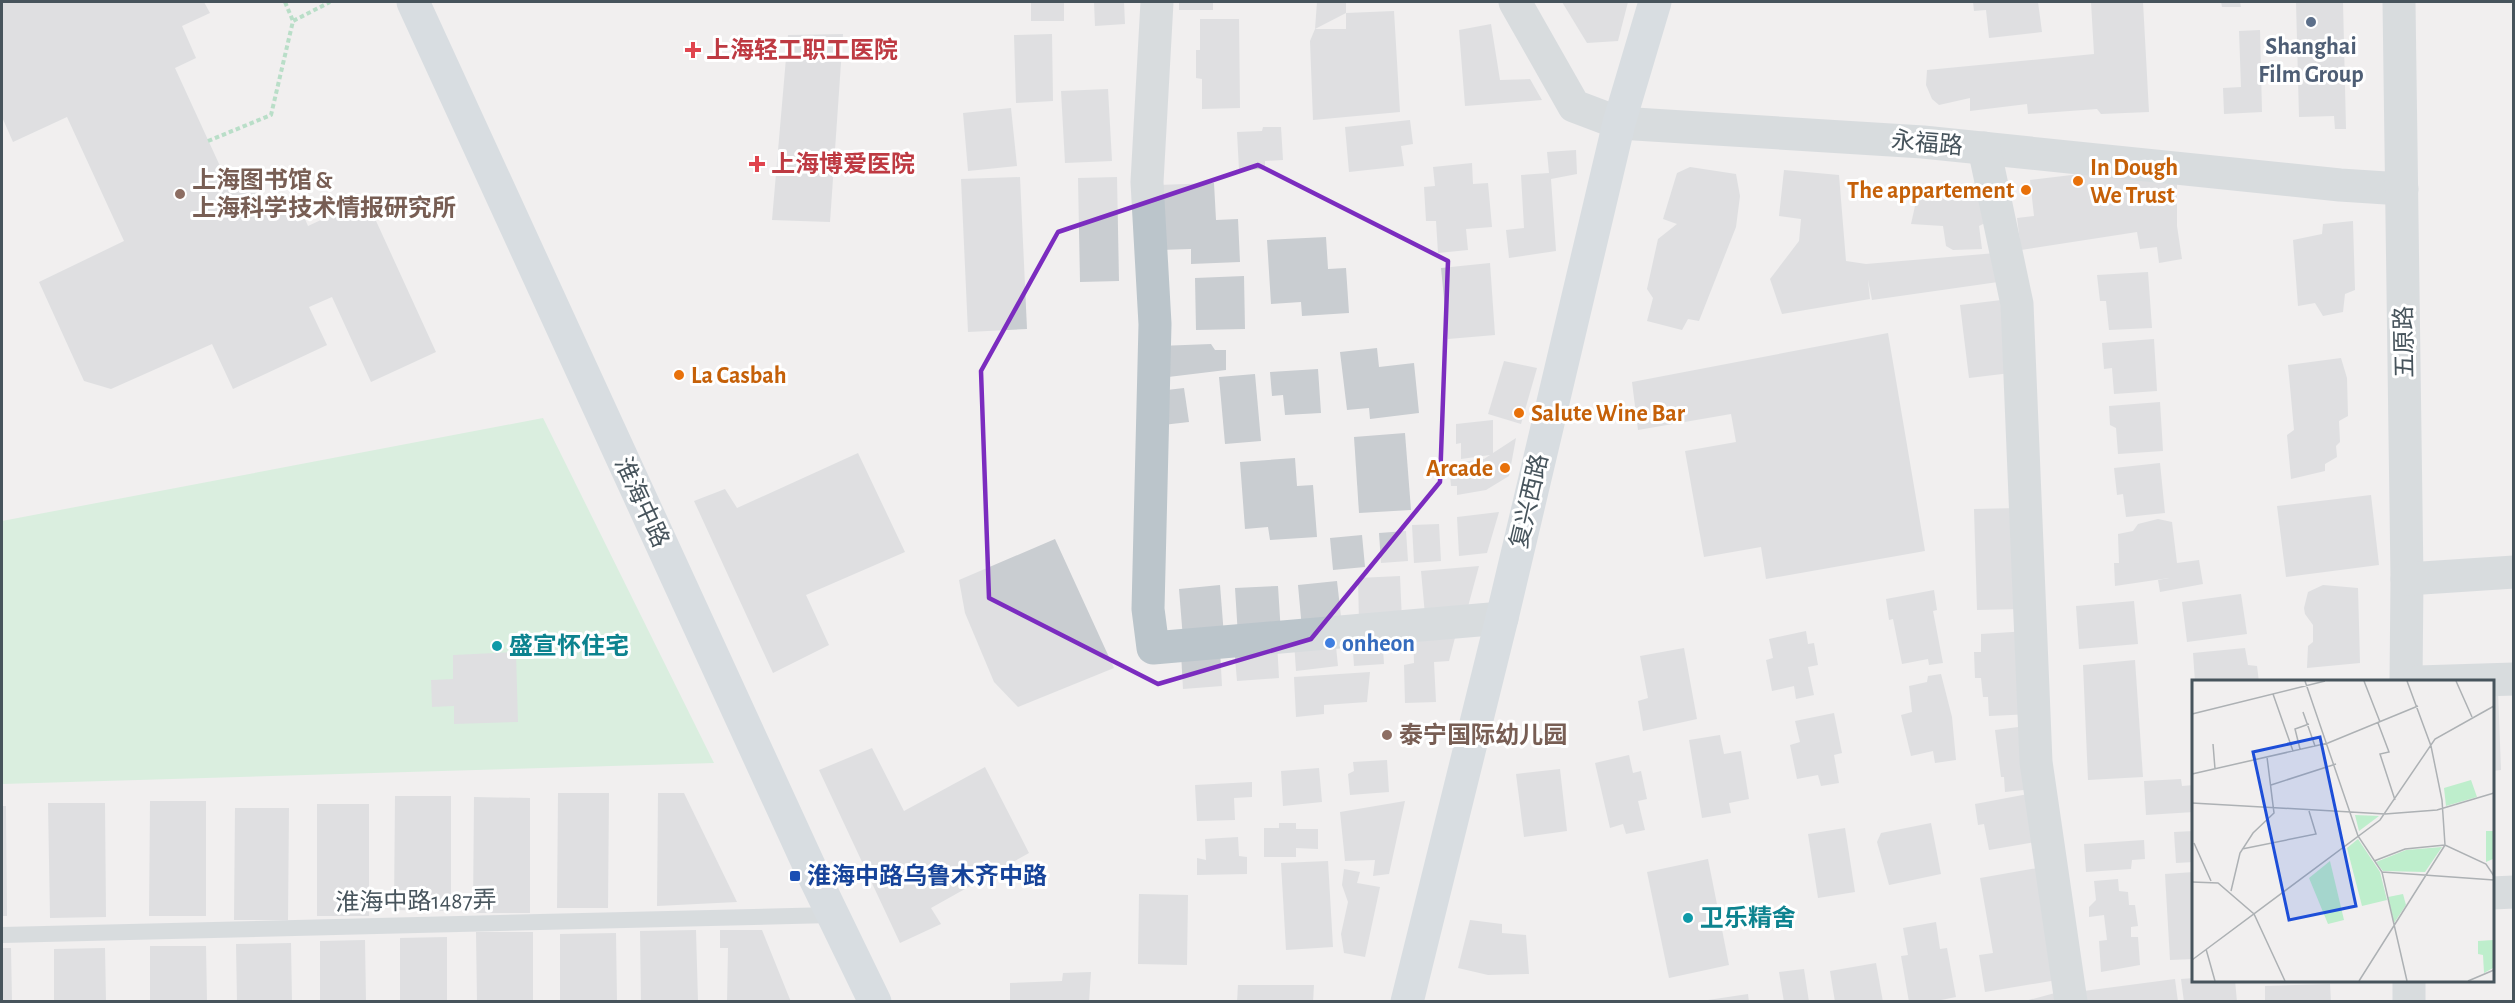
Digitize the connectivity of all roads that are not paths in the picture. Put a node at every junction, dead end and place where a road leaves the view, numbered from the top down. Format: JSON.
{"nodes":[{"id":1,"x":412,"y":2,"type":"edge"},
{"id":2,"x":1157,"y":2,"type":"edge"},
{"id":3,"x":1515,"y":2,"type":"edge"},
{"id":4,"x":1655,"y":2,"type":"edge"},
{"id":5,"x":2399,"y":2,"type":"edge"},
{"id":6,"x":1619,"y":123,"type":"junction"},
{"id":7,"x":1984,"y":148,"type":"junction"},
{"id":8,"x":2402,"y":189,"type":"junction"},
{"id":9,"x":2514,"y":572,"type":"edge"},
{"id":10,"x":2407,"y":579,"type":"junction"},
{"id":11,"x":1502,"y":618,"type":"junction"},
{"id":12,"x":2514,"y":679,"type":"edge"},
{"id":13,"x":2406,"y":680,"type":"edge"},
{"id":14,"x":2482,"y":680,"type":"edge"},
{"id":15,"x":2514,"y":892,"type":"edge"},
{"id":16,"x":2494,"y":894,"type":"edge"},
{"id":17,"x":832,"y":915,"type":"junction"},
{"id":18,"x":2,"y":935,"type":"edge"},
{"id":19,"x":2409,"y":982,"type":"edge"},
{"id":20,"x":874,"y":1002,"type":"edge"},
{"id":21,"x":1407,"y":1002,"type":"edge"},
{"id":22,"x":2071,"y":1002,"type":"edge"},
{"id":23,"x":2409,"y":1002,"type":"edge"}],
"edges":[{"from":1,"to":17,"type":"main road","name":"淮海中路"},
{"from":2,"to":11,"type":"street"},
{"from":3,"to":6,"type":"street","name":"永福路"},
{"from":4,"to":6,"type":"main road","name":"复兴西路"},
{"from":5,"to":8,"type":"street","name":"五原路"},
{"from":6,"to":7,"type":"street","name":"永福路"},
{"from":6,"to":11,"type":"main road","name":"复兴西路"},
{"from":7,"to":8,"type":"street","name":"永福路"},
{"from":7,"to":22,"type":"street"},
{"from":8,"to":10,"type":"street","name":"五原路"},
{"from":9,"to":10,"type":"street"},
{"from":10,"to":13,"type":"street","name":"五原路"},
{"from":11,"to":21,"type":"main road","name":"复兴西路"},
{"from":12,"to":14,"type":"street"},
{"from":15,"to":16,"type":"street"},
{"from":17,"to":18,"type":"lane","name":"淮海中路1487弄"},
{"from":17,"to":20,"type":"main road","name":"淮海中路"},
{"from":19,"to":23,"type":"street"}]}
